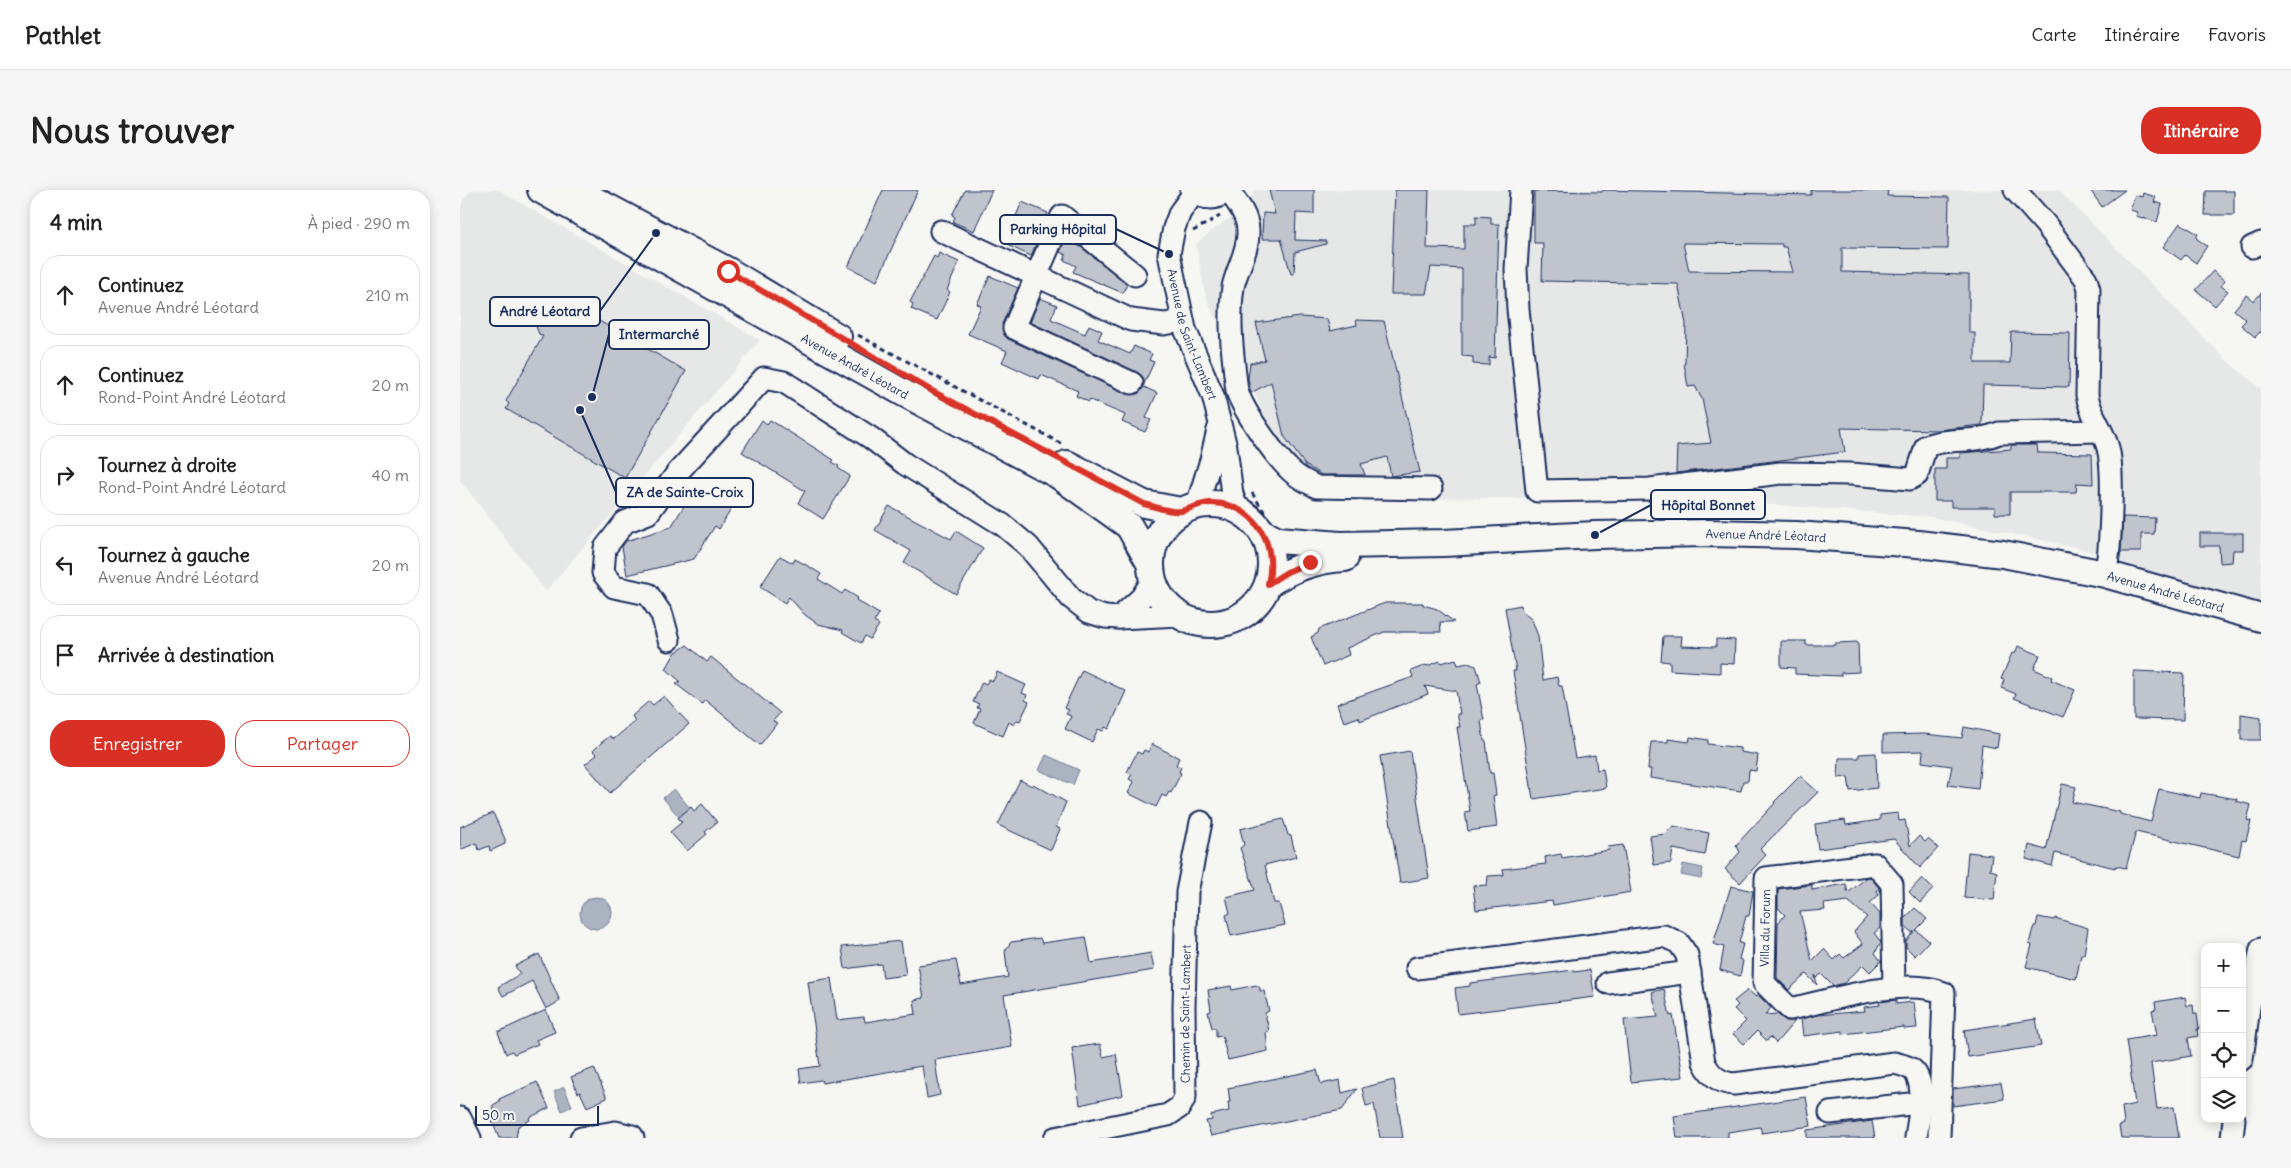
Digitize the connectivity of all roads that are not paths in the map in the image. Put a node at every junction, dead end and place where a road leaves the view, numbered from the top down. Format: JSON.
{"nodes":[{"id":1,"x":541,"y":190,"type":"edge"},
{"id":2,"x":575,"y":190,"type":"edge"},
{"id":3,"x":1228,"y":190,"type":"edge"},
{"id":4,"x":1521,"y":190,"type":"edge"},
{"id":5,"x":2015,"y":190,"type":"edge"},
{"id":6,"x":1193,"y":191,"type":"edge"},
{"id":7,"x":941,"y":232,"type":"dead end"},
{"id":8,"x":1036,"y":275,"type":"junction"},
{"id":9,"x":1136,"y":275,"type":"dead end"},
{"id":10,"x":1183,"y":321,"type":"junction"},
{"id":11,"x":1132,"y":383,"type":"dead end"},
{"id":12,"x":1220,"y":420,"type":"junction"},
{"id":13,"x":2100,"y":430,"type":"junction"},
{"id":14,"x":1431,"y":489,"type":"dead end"},
{"id":15,"x":1189,"y":508,"type":"junction"},
{"id":16,"x":1237,"y":509,"type":"junction"},
{"id":17,"x":1264,"y":533,"type":"junction"},
{"id":18,"x":1152,"y":572,"type":"junction"},
{"id":19,"x":2105,"y":574,"type":"junction"},
{"id":20,"x":1268,"y":584,"type":"junction"},
{"id":21,"x":1180,"y":615,"type":"junction"},
{"id":22,"x":1120,"y":618,"type":"junction"},
{"id":23,"x":2261,"y":618,"type":"edge"},
{"id":24,"x":2261,"y":631,"type":"edge"},
{"id":25,"x":669,"y":640,"type":"dead end"},
{"id":26,"x":1201,"y":822,"type":"dead end"},
{"id":27,"x":2261,"y":950,"type":"edge"},
{"id":28,"x":1417,"y":968,"type":"dead end"},
{"id":29,"x":1690,"y":972,"type":"junction"},
{"id":30,"x":1608,"y":982,"type":"dead end"},
{"id":31,"x":1894,"y":987,"type":"junction"},
{"id":32,"x":2246,"y":1033,"type":"edge"},
{"id":33,"x":1919,"y":1103,"type":"junction"},
{"id":34,"x":1830,"y":1113,"type":"dead end"},
{"id":35,"x":460,"y":1118,"type":"edge"},
{"id":36,"x":2234,"y":1123,"type":"edge"},
{"id":37,"x":470,"y":1138,"type":"edge"},
{"id":38,"x":581,"y":1138,"type":"edge"},
{"id":39,"x":633,"y":1138,"type":"edge"},
{"id":40,"x":1055,"y":1138,"type":"edge"},
{"id":41,"x":1916,"y":1138,"type":"edge"},
{"id":42,"x":1939,"y":1138,"type":"edge"},
{"id":43,"x":2232,"y":1138,"type":"edge"}],
"edges":[{"from":1,"to":18,"type":"main road","name":"Avenue André Léotard"},
{"from":2,"to":15,"type":"main road","name":"Avenue André Léotard"},
{"from":3,"to":6,"type":"street"},
{"from":3,"to":14,"type":"street"},
{"from":4,"to":13,"type":"street"},
{"from":5,"to":13,"type":"street"},
{"from":6,"to":10,"type":"street","name":"Avenue de Saint-Lambert"},
{"from":7,"to":8,"type":"street"},
{"from":8,"to":9,"type":"street"},
{"from":8,"to":10,"type":"street"},
{"from":8,"to":11,"type":"street"},
{"from":10,"to":12,"type":"street","name":"Avenue de Saint-Lambert"},
{"from":12,"to":15,"type":"street","name":"Avenue de Saint-Lambert"},
{"from":12,"to":16,"type":"street","name":"Avenue de Saint-Lambert"},
{"from":13,"to":19,"type":"street"},
{"from":15,"to":16,"type":"main road"},
{"from":15,"to":18,"type":"main road"},
{"from":16,"to":17,"type":"main road"},
{"from":17,"to":19,"type":"main road","name":"Avenue André Léotard"},
{"from":17,"to":20,"type":"main road"},
{"from":18,"to":21,"type":"main road"},
{"from":18,"to":22,"type":"street"},
{"from":19,"to":23,"type":"main road","name":"Avenue André Léotard"},
{"from":20,"to":21,"type":"main road"},
{"from":20,"to":24,"type":"main road","name":"Avenue André Léotard"},
{"from":21,"to":22,"type":"street"},
{"from":22,"to":25,"type":"street"},
{"from":26,"to":40,"type":"street","name":"Chemin de Saint-Lambert"},
{"from":27,"to":32,"type":"street"},
{"from":28,"to":29,"type":"street"},
{"from":29,"to":30,"type":"street"},
{"from":29,"to":33,"type":"street"},
{"from":31,"to":31,"type":"street","name":"Villa du Forum"},
{"from":31,"to":42,"type":"street","name":"Villa du Forum"},
{"from":33,"to":34,"type":"street"},
{"from":33,"to":41,"type":"street"},
{"from":35,"to":37,"type":"street"},
{"from":36,"to":43,"type":"street"},
{"from":38,"to":39,"type":"street"}]}
